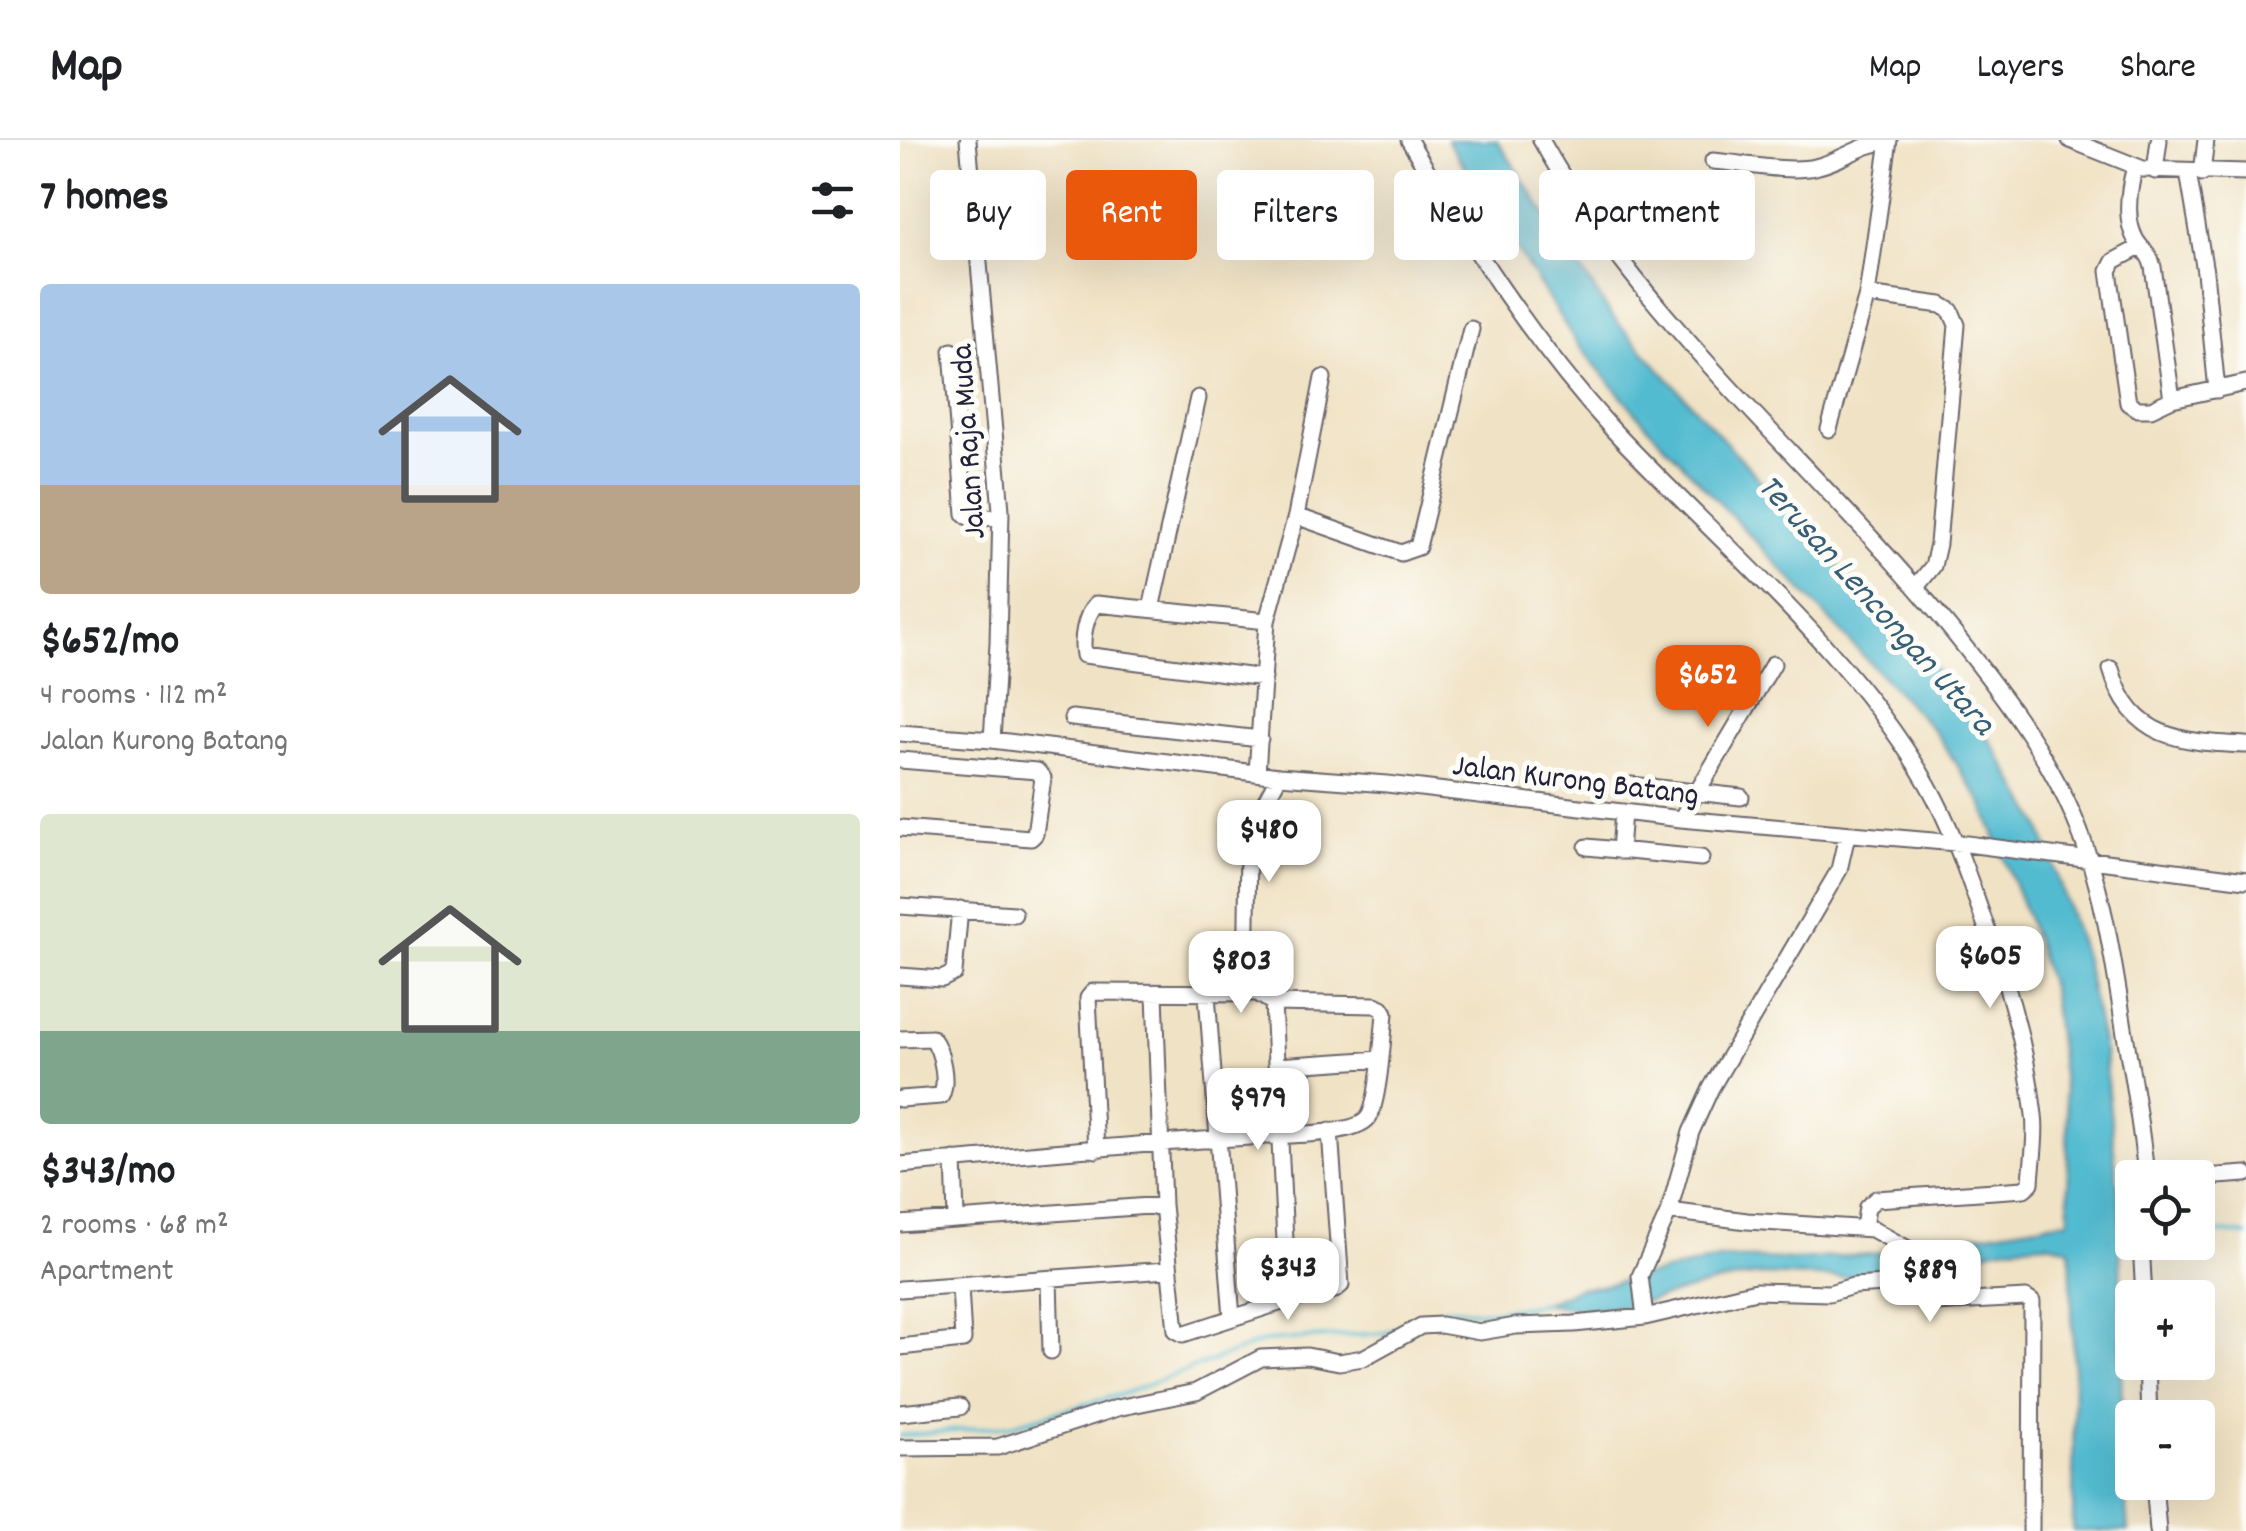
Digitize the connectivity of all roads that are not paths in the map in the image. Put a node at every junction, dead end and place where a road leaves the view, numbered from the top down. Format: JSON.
{"nodes":[{"id":1,"x":968,"y":140,"type":"edge"},
{"id":2,"x":1409,"y":140,"type":"edge"},
{"id":3,"x":1541,"y":140,"type":"edge"},
{"id":4,"x":1889,"y":140,"type":"edge"},
{"id":5,"x":2070,"y":140,"type":"edge"},
{"id":6,"x":2159,"y":140,"type":"edge"},
{"id":7,"x":2206,"y":140,"type":"edge"},
{"id":8,"x":2108,"y":148,"type":"edge"},
{"id":9,"x":1713,"y":161,"type":"dead end"},
{"id":10,"x":2135,"y":167,"type":"junction"},
{"id":11,"x":2155,"y":171,"type":"junction"},
{"id":12,"x":2195,"y":172,"type":"junction"},
{"id":13,"x":2246,"y":172,"type":"edge"},
{"id":14,"x":2140,"y":246,"type":"junction"},
{"id":15,"x":1868,"y":294,"type":"junction"},
{"id":16,"x":1471,"y":329,"type":"dead end"},
{"id":17,"x":952,"y":351,"type":"dead end"},
{"id":18,"x":1323,"y":378,"type":"dead end"},
{"id":19,"x":2246,"y":383,"type":"edge"},
{"id":20,"x":2216,"y":390,"type":"junction"},
{"id":21,"x":1198,"y":398,"type":"dead end"},
{"id":22,"x":2172,"y":399,"type":"junction"},
{"id":23,"x":1829,"y":430,"type":"dead end"},
{"id":24,"x":1296,"y":516,"type":"junction"},
{"id":25,"x":1001,"y":517,"type":"junction"},
{"id":26,"x":1916,"y":587,"type":"junction"},
{"id":27,"x":1151,"y":609,"type":"junction"},
{"id":28,"x":1267,"y":621,"type":"junction"},
{"id":29,"x":1774,"y":664,"type":"dead end"},
{"id":30,"x":2111,"y":669,"type":"dead end"},
{"id":31,"x":1264,"y":678,"type":"junction"},
{"id":32,"x":1072,"y":718,"type":"dead end"},
{"id":33,"x":900,"y":734,"type":"edge"},
{"id":34,"x":1260,"y":738,"type":"junction"},
{"id":35,"x":992,"y":740,"type":"junction"},
{"id":36,"x":2246,"y":746,"type":"edge"},
{"id":37,"x":900,"y":760,"type":"edge"},
{"id":38,"x":1257,"y":773,"type":"junction"},
{"id":39,"x":1279,"y":776,"type":"junction"},
{"id":40,"x":1631,"y":785,"type":"dead end"},
{"id":41,"x":1697,"y":792,"type":"junction"},
{"id":42,"x":1740,"y":797,"type":"dead end"},
{"id":43,"x":1623,"y":812,"type":"junction"},
{"id":44,"x":1680,"y":819,"type":"junction"},
{"id":45,"x":900,"y":828,"type":"edge"},
{"id":46,"x":1848,"y":835,"type":"junction"},
{"id":47,"x":1962,"y":843,"type":"junction"},
{"id":48,"x":1588,"y":847,"type":"dead end"},
{"id":49,"x":1620,"y":851,"type":"junction"},
{"id":50,"x":1701,"y":858,"type":"dead end"},
{"id":51,"x":2089,"y":858,"type":"junction"},
{"id":52,"x":2246,"y":880,"type":"edge"},
{"id":53,"x":900,"y":906,"type":"edge"},
{"id":54,"x":960,"y":909,"type":"junction"},
{"id":55,"x":1014,"y":914,"type":"dead end"},
{"id":56,"x":900,"y":976,"type":"edge"},
{"id":57,"x":1155,"y":994,"type":"junction"},
{"id":58,"x":1246,"y":994,"type":"junction"},
{"id":59,"x":1207,"y":995,"type":"junction"},
{"id":60,"x":1273,"y":1003,"type":"junction"},
{"id":61,"x":900,"y":1039,"type":"edge"},
{"id":62,"x":1380,"y":1059,"type":"junction"},
{"id":63,"x":1277,"y":1066,"type":"junction"},
{"id":64,"x":900,"y":1098,"type":"edge"},
{"id":65,"x":1330,"y":1131,"type":"junction"},
{"id":66,"x":1279,"y":1135,"type":"junction"},
{"id":67,"x":1219,"y":1139,"type":"junction"},
{"id":68,"x":1160,"y":1144,"type":"junction"},
{"id":69,"x":1096,"y":1150,"type":"junction"},
{"id":70,"x":954,"y":1160,"type":"junction"},
{"id":71,"x":2143,"y":1160,"type":"edge"},
{"id":72,"x":900,"y":1165,"type":"edge"},
{"id":73,"x":2246,"y":1174,"type":"edge"},
{"id":74,"x":2215,"y":1176,"type":"edge"},
{"id":75,"x":1163,"y":1205,"type":"junction"},
{"id":76,"x":1669,"y":1210,"type":"junction"},
{"id":77,"x":956,"y":1218,"type":"junction"},
{"id":78,"x":900,"y":1224,"type":"edge"},
{"id":79,"x":1864,"y":1228,"type":"junction"},
{"id":80,"x":1168,"y":1270,"type":"junction"},
{"id":81,"x":1913,"y":1278,"type":"junction"},
{"id":82,"x":1049,"y":1279,"type":"junction"},
{"id":83,"x":960,"y":1286,"type":"junction"},
{"id":84,"x":900,"y":1289,"type":"edge"},
{"id":85,"x":1288,"y":1300,"type":"junction"},
{"id":86,"x":1645,"y":1312,"type":"junction"},
{"id":87,"x":1232,"y":1318,"type":"junction"},
{"id":88,"x":900,"y":1347,"type":"edge"},
{"id":89,"x":1052,"y":1351,"type":"dead end"},
{"id":90,"x":960,"y":1407,"type":"dead end"},
{"id":91,"x":900,"y":1413,"type":"edge"},
{"id":92,"x":900,"y":1448,"type":"edge"},
{"id":93,"x":2155,"y":1500,"type":"edge"},
{"id":94,"x":2031,"y":1531,"type":"edge"},
{"id":95,"x":2158,"y":1531,"type":"edge"}],
"edges":[{"from":1,"to":25,"type":"street","name":"Jalan Raja Muda"},
{"from":2,"to":47,"type":"street"},
{"from":3,"to":26,"type":"street"},
{"from":4,"to":9,"type":"street"},
{"from":4,"to":15,"type":"street"},
{"from":5,"to":8,"type":"street"},
{"from":6,"to":11,"type":"street"},
{"from":7,"to":12,"type":"street"},
{"from":8,"to":10,"type":"street"},
{"from":10,"to":11,"type":"street"},
{"from":10,"to":14,"type":"street"},
{"from":11,"to":12,"type":"street"},
{"from":12,"to":13,"type":"street"},
{"from":12,"to":20,"type":"street"},
{"from":14,"to":22,"type":"street"},
{"from":14,"to":22,"type":"street"},
{"from":15,"to":23,"type":"street"},
{"from":15,"to":26,"type":"street"},
{"from":16,"to":24,"type":"street"},
{"from":17,"to":25,"type":"street"},
{"from":18,"to":24,"type":"street"},
{"from":19,"to":20,"type":"street"},
{"from":20,"to":22,"type":"street"},
{"from":21,"to":27,"type":"street"},
{"from":24,"to":28,"type":"street"},
{"from":25,"to":35,"type":"street","name":"Jalan Raja Muda"},
{"from":26,"to":51,"type":"street"},
{"from":27,"to":28,"type":"street"},
{"from":27,"to":31,"type":"street"},
{"from":28,"to":31,"type":"street"},
{"from":29,"to":41,"type":"street"},
{"from":30,"to":36,"type":"street"},
{"from":31,"to":34,"type":"street"},
{"from":32,"to":34,"type":"street"},
{"from":33,"to":35,"type":"street","name":"Jalan Kurong Batang"},
{"from":34,"to":38,"type":"street"},
{"from":35,"to":38,"type":"street","name":"Jalan Kurong Batang"},
{"from":37,"to":45,"type":"street"},
{"from":38,"to":39,"type":"street","name":"Jalan Kurong Batang"},
{"from":39,"to":43,"type":"street","name":"Jalan Kurong Batang"},
{"from":39,"to":58,"type":"street"},
{"from":40,"to":41,"type":"street"},
{"from":41,"to":42,"type":"street"},
{"from":41,"to":44,"type":"street"},
{"from":43,"to":44,"type":"street","name":"Jalan Kurong Batang"},
{"from":43,"to":49,"type":"street"},
{"from":44,"to":46,"type":"street","name":"Jalan Kurong Batang"},
{"from":46,"to":47,"type":"street","name":"Jalan Kurong Batang"},
{"from":46,"to":76,"type":"street"},
{"from":47,"to":51,"type":"street","name":"Jalan Kurong Batang"},
{"from":47,"to":79,"type":"street"},
{"from":48,"to":49,"type":"street"},
{"from":49,"to":50,"type":"street"},
{"from":51,"to":52,"type":"street","name":"Jalan Kurong Batang"},
{"from":51,"to":71,"type":"street"},
{"from":53,"to":54,"type":"street"},
{"from":54,"to":55,"type":"street"},
{"from":54,"to":56,"type":"street"},
{"from":57,"to":59,"type":"street"},
{"from":57,"to":68,"type":"street"},
{"from":57,"to":69,"type":"street"},
{"from":58,"to":59,"type":"street"},
{"from":58,"to":60,"type":"street"},
{"from":59,"to":67,"type":"street"},
{"from":60,"to":62,"type":"street"},
{"from":60,"to":63,"type":"street"},
{"from":61,"to":64,"type":"street"},
{"from":62,"to":63,"type":"street"},
{"from":62,"to":65,"type":"street"},
{"from":63,"to":66,"type":"street"},
{"from":65,"to":66,"type":"street"},
{"from":65,"to":85,"type":"street"},
{"from":66,"to":67,"type":"street"},
{"from":66,"to":85,"type":"street"},
{"from":67,"to":68,"type":"street"},
{"from":67,"to":87,"type":"street"},
{"from":68,"to":69,"type":"street"},
{"from":68,"to":75,"type":"street"},
{"from":69,"to":70,"type":"street"},
{"from":70,"to":72,"type":"street"},
{"from":70,"to":77,"type":"street"},
{"from":73,"to":74,"type":"street"},
{"from":75,"to":77,"type":"street"},
{"from":75,"to":80,"type":"street"},
{"from":76,"to":79,"type":"street"},
{"from":76,"to":86,"type":"street"},
{"from":77,"to":78,"type":"street"},
{"from":79,"to":81,"type":"street"},
{"from":80,"to":82,"type":"street"},
{"from":80,"to":87,"type":"street"},
{"from":81,"to":86,"type":"street"},
{"from":81,"to":94,"type":"street"},
{"from":82,"to":83,"type":"street"},
{"from":82,"to":89,"type":"street"},
{"from":83,"to":84,"type":"street"},
{"from":83,"to":88,"type":"street"},
{"from":85,"to":87,"type":"street"},
{"from":86,"to":92,"type":"street"},
{"from":90,"to":91,"type":"street"},
{"from":93,"to":95,"type":"street"}]}
